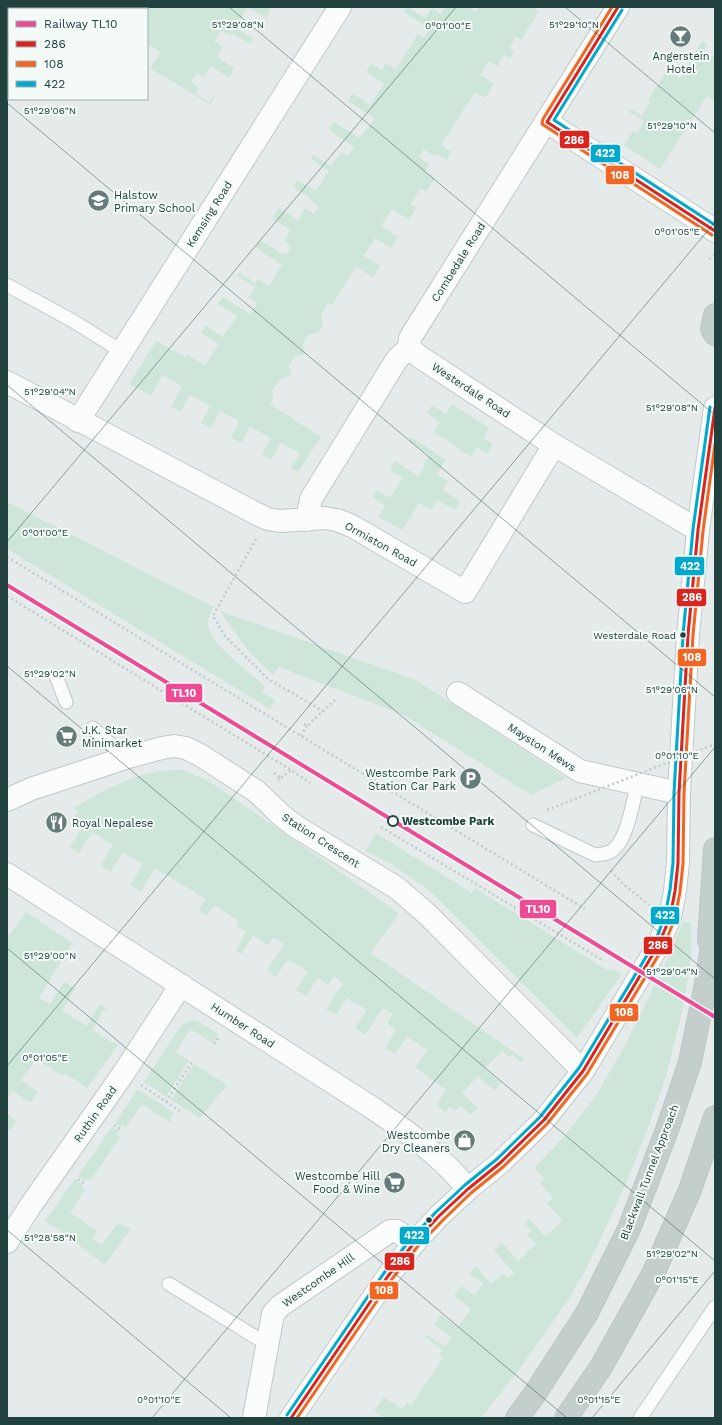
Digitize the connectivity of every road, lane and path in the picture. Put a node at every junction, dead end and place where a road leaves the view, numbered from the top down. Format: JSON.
{"nodes":[{"id":1,"x":340,"y":7,"type":"edge"},
{"id":2,"x":618,"y":7,"type":"edge"},
{"id":3,"x":547,"y":122,"type":"junction"},
{"id":4,"x":715,"y":232,"type":"edge"},
{"id":5,"x":715,"y":255,"type":"edge"},
{"id":6,"x":709,"y":259,"type":"dead end"},
{"id":7,"x":7,"y":285,"type":"edge"},
{"id":8,"x":715,"y":315,"type":"edge"},
{"id":9,"x":715,"y":334,"type":"edge"},
{"id":10,"x":409,"y":348,"type":"junction"},
{"id":11,"x":121,"y":351,"type":"junction"},
{"id":12,"x":7,"y":382,"type":"edge"},
{"id":13,"x":715,"y":408,"type":"edge"},
{"id":14,"x":78,"y":421,"type":"junction"},
{"id":15,"x":554,"y":445,"type":"junction"},
{"id":16,"x":307,"y":520,"type":"junction"},
{"id":17,"x":698,"y":530,"type":"junction"},
{"id":18,"x":259,"y":535,"type":"dead end"},
{"id":19,"x":7,"y":557,"type":"edge"},
{"id":20,"x":7,"y":596,"type":"edge"},
{"id":21,"x":56,"y":676,"type":"dead end"},
{"id":22,"x":458,"y":693,"type":"dead end"},
{"id":23,"x":335,"y":700,"type":"dead end"},
{"id":24,"x":66,"y":702,"type":"dead end"},
{"id":25,"x":323,"y":711,"type":"junction"},
{"id":26,"x":304,"y":724,"type":"dead end"},
{"id":27,"x":307,"y":726,"type":"junction"},
{"id":28,"x":94,"y":728,"type":"dead end"},
{"id":29,"x":301,"y":736,"type":"junction"},
{"id":30,"x":715,"y":744,"type":"edge"},
{"id":31,"x":126,"y":758,"type":"junction"},
{"id":32,"x":291,"y":770,"type":"junction"},
{"id":33,"x":281,"y":778,"type":"dead end"},
{"id":34,"x":638,"y":783,"type":"junction"},
{"id":35,"x":310,"y":784,"type":"dead end"},
{"id":36,"x":679,"y":793,"type":"junction"},
{"id":37,"x":7,"y":800,"type":"edge"},
{"id":38,"x":547,"y":810,"type":"dead end"},
{"id":39,"x":533,"y":825,"type":"dead end"},
{"id":40,"x":381,"y":827,"type":"dead end"},
{"id":41,"x":715,"y":849,"type":"edge"},
{"id":42,"x":595,"y":855,"type":"junction"},
{"id":43,"x":7,"y":874,"type":"edge"},
{"id":44,"x":650,"y":906,"type":"dead end"},
{"id":45,"x":585,"y":909,"type":"dead end"},
{"id":46,"x":715,"y":925,"type":"edge"},
{"id":47,"x":604,"y":961,"type":"dead end"},
{"id":48,"x":707,"y":979,"type":"junction"},
{"id":49,"x":181,"y":985,"type":"junction"},
{"id":50,"x":221,"y":1033,"type":"dead end"},
{"id":51,"x":214,"y":1044,"type":"dead end"},
{"id":52,"x":192,"y":1062,"type":"dead end"},
{"id":53,"x":583,"y":1071,"type":"junction"},
{"id":54,"x":138,"y":1083,"type":"dead end"},
{"id":55,"x":166,"y":1102,"type":"junction"},
{"id":56,"x":180,"y":1111,"type":"dead end"},
{"id":57,"x":715,"y":1117,"type":"edge"},
{"id":58,"x":468,"y":1189,"type":"junction"},
{"id":59,"x":7,"y":1242,"type":"edge"},
{"id":60,"x":414,"y":1242,"type":"junction"},
{"id":61,"x":169,"y":1284,"type":"dead end"},
{"id":62,"x":715,"y":1307,"type":"edge"},
{"id":63,"x":267,"y":1344,"type":"junction"},
{"id":64,"x":254,"y":1418,"type":"edge"},
{"id":65,"x":291,"y":1418,"type":"edge"},
{"id":66,"x":517,"y":1418,"type":"edge"},
{"id":67,"x":566,"y":1418,"type":"edge"},
{"id":68,"x":640,"y":1418,"type":"edge"}],
"edges":[{"from":1,"to":11,"type":"street","name":"Kemsing Road"},
{"from":2,"to":3,"type":"street","name":"Combedale Road"},
{"from":3,"to":4,"type":"street"},
{"from":3,"to":10,"type":"street","name":"Combedale Road"},
{"from":5,"to":6,"type":"path"},
{"from":7,"to":11,"type":"lane"},
{"from":8,"to":9,"type":"highway"},
{"from":10,"to":15,"type":"street","name":"Westerdale Road"},
{"from":10,"to":16,"type":"street","name":"Combedale Road"},
{"from":11,"to":14,"type":"street","name":"Kemsing Road"},
{"from":12,"to":14,"type":"street","name":"Ormiston Road"},
{"from":13,"to":17,"type":"street"},
{"from":14,"to":16,"type":"street","name":"Ormiston Road"},
{"from":15,"to":16,"type":"street","name":"Ormiston Road"},
{"from":15,"to":17,"type":"street","name":"Westerdale Road"},
{"from":17,"to":36,"type":"street"},
{"from":18,"to":25,"type":"path"},
{"from":19,"to":29,"type":"path"},
{"from":20,"to":32,"type":"path"},
{"from":21,"to":24,"type":"lane"},
{"from":22,"to":34,"type":"street","name":"Mayston Mews"},
{"from":23,"to":25,"type":"path"},
{"from":25,"to":27,"type":"path"},
{"from":26,"to":27,"type":"path"},
{"from":27,"to":29,"type":"path"},
{"from":28,"to":31,"type":"lane"},
{"from":29,"to":45,"type":"path"},
{"from":30,"to":38,"type":"path","bridge":true},
{"from":31,"to":37,"type":"street","name":"Station Crescent"},
{"from":31,"to":53,"type":"street","name":"Station Crescent"},
{"from":32,"to":33,"type":"path"},
{"from":32,"to":35,"type":"path"},
{"from":34,"to":36,"type":"street","name":"Mayston Mews"},
{"from":34,"to":42,"type":"lane"},
{"from":36,"to":53,"type":"street"},
{"from":39,"to":42,"type":"lane"},
{"from":40,"to":47,"type":"path"},
{"from":41,"to":48,"type":"highway"},
{"from":42,"to":44,"type":"path"},
{"from":43,"to":49,"type":"street","name":"Humber Road"},
{"from":46,"to":48,"type":"highway","name":"Blackwall Tunnel Approach"},
{"from":48,"to":66,"type":"highway","name":"Blackwall Tunnel Approach"},
{"from":49,"to":58,"type":"street","name":"Humber Road"},
{"from":49,"to":59,"type":"street","name":"Ruthin Road"},
{"from":50,"to":51,"type":"path"},
{"from":52,"to":55,"type":"path"},
{"from":53,"to":58,"type":"street"},
{"from":54,"to":55,"type":"path"},
{"from":55,"to":56,"type":"path"},
{"from":57,"to":67,"type":"highway"},
{"from":58,"to":60,"type":"street"},
{"from":60,"to":63,"type":"street","name":"Westcombe Hill"},
{"from":60,"to":65,"type":"street"},
{"from":61,"to":63,"type":"lane"},
{"from":62,"to":68,"type":"lane"},
{"from":63,"to":64,"type":"street","name":"Westcombe Hill"}]}
